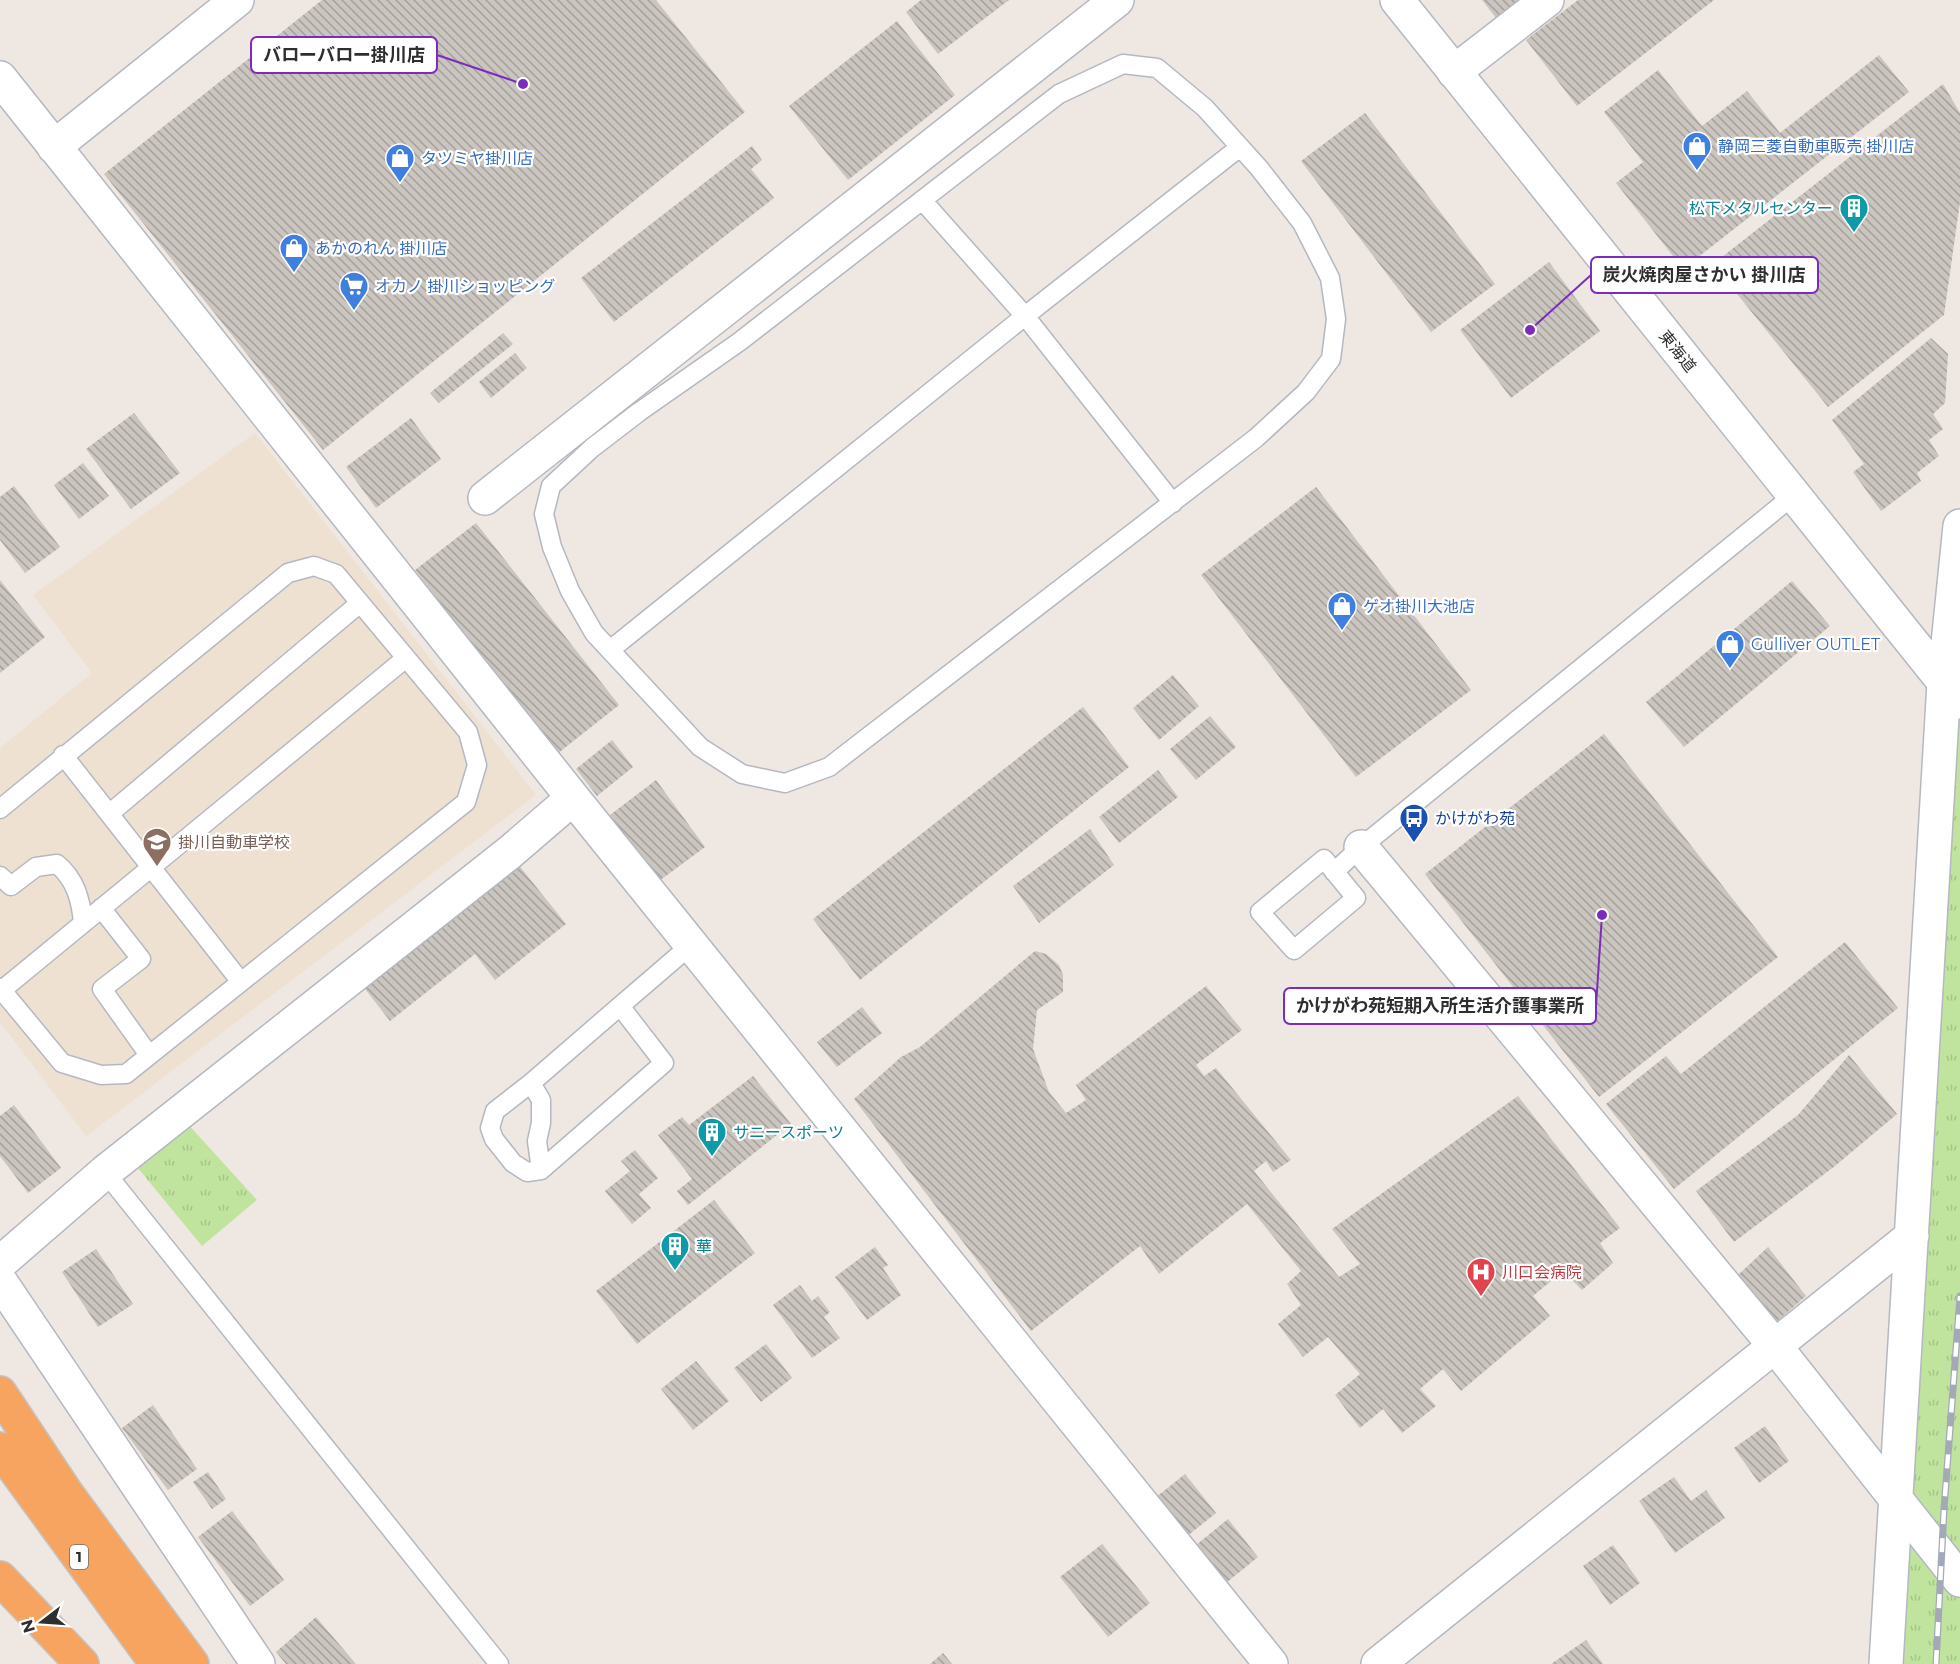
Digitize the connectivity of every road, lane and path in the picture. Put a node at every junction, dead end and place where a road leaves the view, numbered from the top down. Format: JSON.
{"nodes":[{"id":1,"x":237,"y":0,"type":"edge"},
{"id":2,"x":1117,"y":0,"type":"edge"},
{"id":3,"x":1397,"y":0,"type":"edge"},
{"id":4,"x":1546,"y":0,"type":"edge"},
{"id":5,"x":1454,"y":72,"type":"junction"},
{"id":6,"x":0,"y":78,"type":"edge"},
{"id":7,"x":54,"y":147,"type":"junction"},
{"id":8,"x":1240,"y":147,"type":"junction"},
{"id":9,"x":922,"y":200,"type":"junction"},
{"id":10,"x":1025,"y":316,"type":"junction"},
{"id":11,"x":1794,"y":495,"type":"junction"},
{"id":12,"x":485,"y":498,"type":"dead end"},
{"id":13,"x":1173,"y":503,"type":"junction"},
{"id":14,"x":1960,"y":526,"type":"edge"},
{"id":15,"x":360,"y":603,"type":"junction"},
{"id":16,"x":610,"y":650,"type":"junction"},
{"id":17,"x":406,"y":657,"type":"junction"},
{"id":18,"x":1952,"y":693,"type":"edge"},
{"id":19,"x":63,"y":755,"type":"junction"},
{"id":20,"x":573,"y":798,"type":"junction"},
{"id":21,"x":0,"y":809,"type":"edge"},
{"id":22,"x":109,"y":814,"type":"junction"},
{"id":23,"x":1361,"y":846,"type":"junction"},
{"id":24,"x":150,"y":867,"type":"junction"},
{"id":25,"x":1334,"y":872,"type":"junction"},
{"id":26,"x":0,"y":876,"type":"edge"},
{"id":27,"x":101,"y":908,"type":"junction"},
{"id":28,"x":83,"y":922,"type":"junction"},
{"id":29,"x":691,"y":945,"type":"junction"},
{"id":30,"x":241,"y":982,"type":"junction"},
{"id":31,"x":1,"y":989,"type":"edge"},
{"id":32,"x":620,"y":1006,"type":"junction"},
{"id":33,"x":149,"y":1055,"type":"junction"},
{"id":34,"x":531,"y":1083,"type":"junction"},
{"id":35,"x":541,"y":1170,"type":"junction"},
{"id":36,"x":105,"y":1172,"type":"junction"},
{"id":37,"x":1912,"y":1236,"type":"junction"},
{"id":38,"x":0,"y":1263,"type":"edge"},
{"id":39,"x":0,"y":1281,"type":"edge"},
{"id":40,"x":1775,"y":1346,"type":"junction"},
{"id":41,"x":0,"y":1393,"type":"edge"},
{"id":42,"x":0,"y":1449,"type":"edge"},
{"id":43,"x":1896,"y":1500,"type":"junction"},
{"id":44,"x":0,"y":1578,"type":"edge"},
{"id":45,"x":1960,"y":1580,"type":"edge"},
{"id":46,"x":82,"y":1664,"type":"edge"},
{"id":47,"x":157,"y":1664,"type":"edge"},
{"id":48,"x":192,"y":1664,"type":"edge"},
{"id":49,"x":258,"y":1664,"type":"edge"},
{"id":50,"x":499,"y":1664,"type":"edge"},
{"id":51,"x":1270,"y":1664,"type":"edge"},
{"id":52,"x":1378,"y":1664,"type":"edge"},
{"id":53,"x":1886,"y":1664,"type":"edge"}],
"edges":[{"from":1,"to":7,"type":"street"},
{"from":2,"to":12,"type":"street"},
{"from":3,"to":5,"type":"street","name":"東海道"},
{"from":4,"to":5,"type":"street"},
{"from":5,"to":11,"type":"street","name":"東海道"},
{"from":6,"to":7,"type":"street"},
{"from":7,"to":20,"type":"street"},
{"from":8,"to":9,"type":"lane"},
{"from":8,"to":10,"type":"lane"},
{"from":8,"to":13,"type":"lane"},
{"from":9,"to":10,"type":"lane"},
{"from":9,"to":16,"type":"lane"},
{"from":10,"to":13,"type":"lane"},
{"from":10,"to":16,"type":"lane"},
{"from":11,"to":18,"type":"street","name":"東海道"},
{"from":11,"to":23,"type":"lane"},
{"from":13,"to":16,"type":"lane"},
{"from":14,"to":18,"type":"street"},
{"from":15,"to":17,"type":"lane"},
{"from":15,"to":19,"type":"lane"},
{"from":15,"to":22,"type":"lane"},
{"from":17,"to":24,"type":"lane"},
{"from":17,"to":30,"type":"lane"},
{"from":18,"to":37,"type":"street"},
{"from":19,"to":21,"type":"lane"},
{"from":19,"to":22,"type":"lane"},
{"from":20,"to":29,"type":"street"},
{"from":20,"to":36,"type":"street"},
{"from":22,"to":24,"type":"lane"},
{"from":23,"to":25,"type":"lane"},
{"from":23,"to":40,"type":"street"},
{"from":24,"to":27,"type":"lane"},
{"from":24,"to":30,"type":"lane"},
{"from":25,"to":25,"type":"lane"},
{"from":26,"to":28,"type":"lane"},
{"from":27,"to":28,"type":"lane"},
{"from":27,"to":33,"type":"lane"},
{"from":28,"to":31,"type":"lane"},
{"from":29,"to":32,"type":"lane"},
{"from":29,"to":51,"type":"street"},
{"from":30,"to":33,"type":"lane"},
{"from":31,"to":33,"type":"lane"},
{"from":32,"to":34,"type":"lane"},
{"from":32,"to":35,"type":"lane"},
{"from":34,"to":35,"type":"lane"},
{"from":34,"to":35,"type":"lane"},
{"from":36,"to":38,"type":"street"},
{"from":36,"to":50,"type":"lane"},
{"from":37,"to":40,"type":"street"},
{"from":37,"to":43,"type":"street"},
{"from":39,"to":49,"type":"street"},
{"from":40,"to":43,"type":"street"},
{"from":40,"to":52,"type":"street"},
{"from":41,"to":48,"type":"highway"},
{"from":42,"to":47,"type":"highway","number":"1"},
{"from":43,"to":45,"type":"street"},
{"from":43,"to":53,"type":"street"},
{"from":44,"to":46,"type":"highway"}]}
